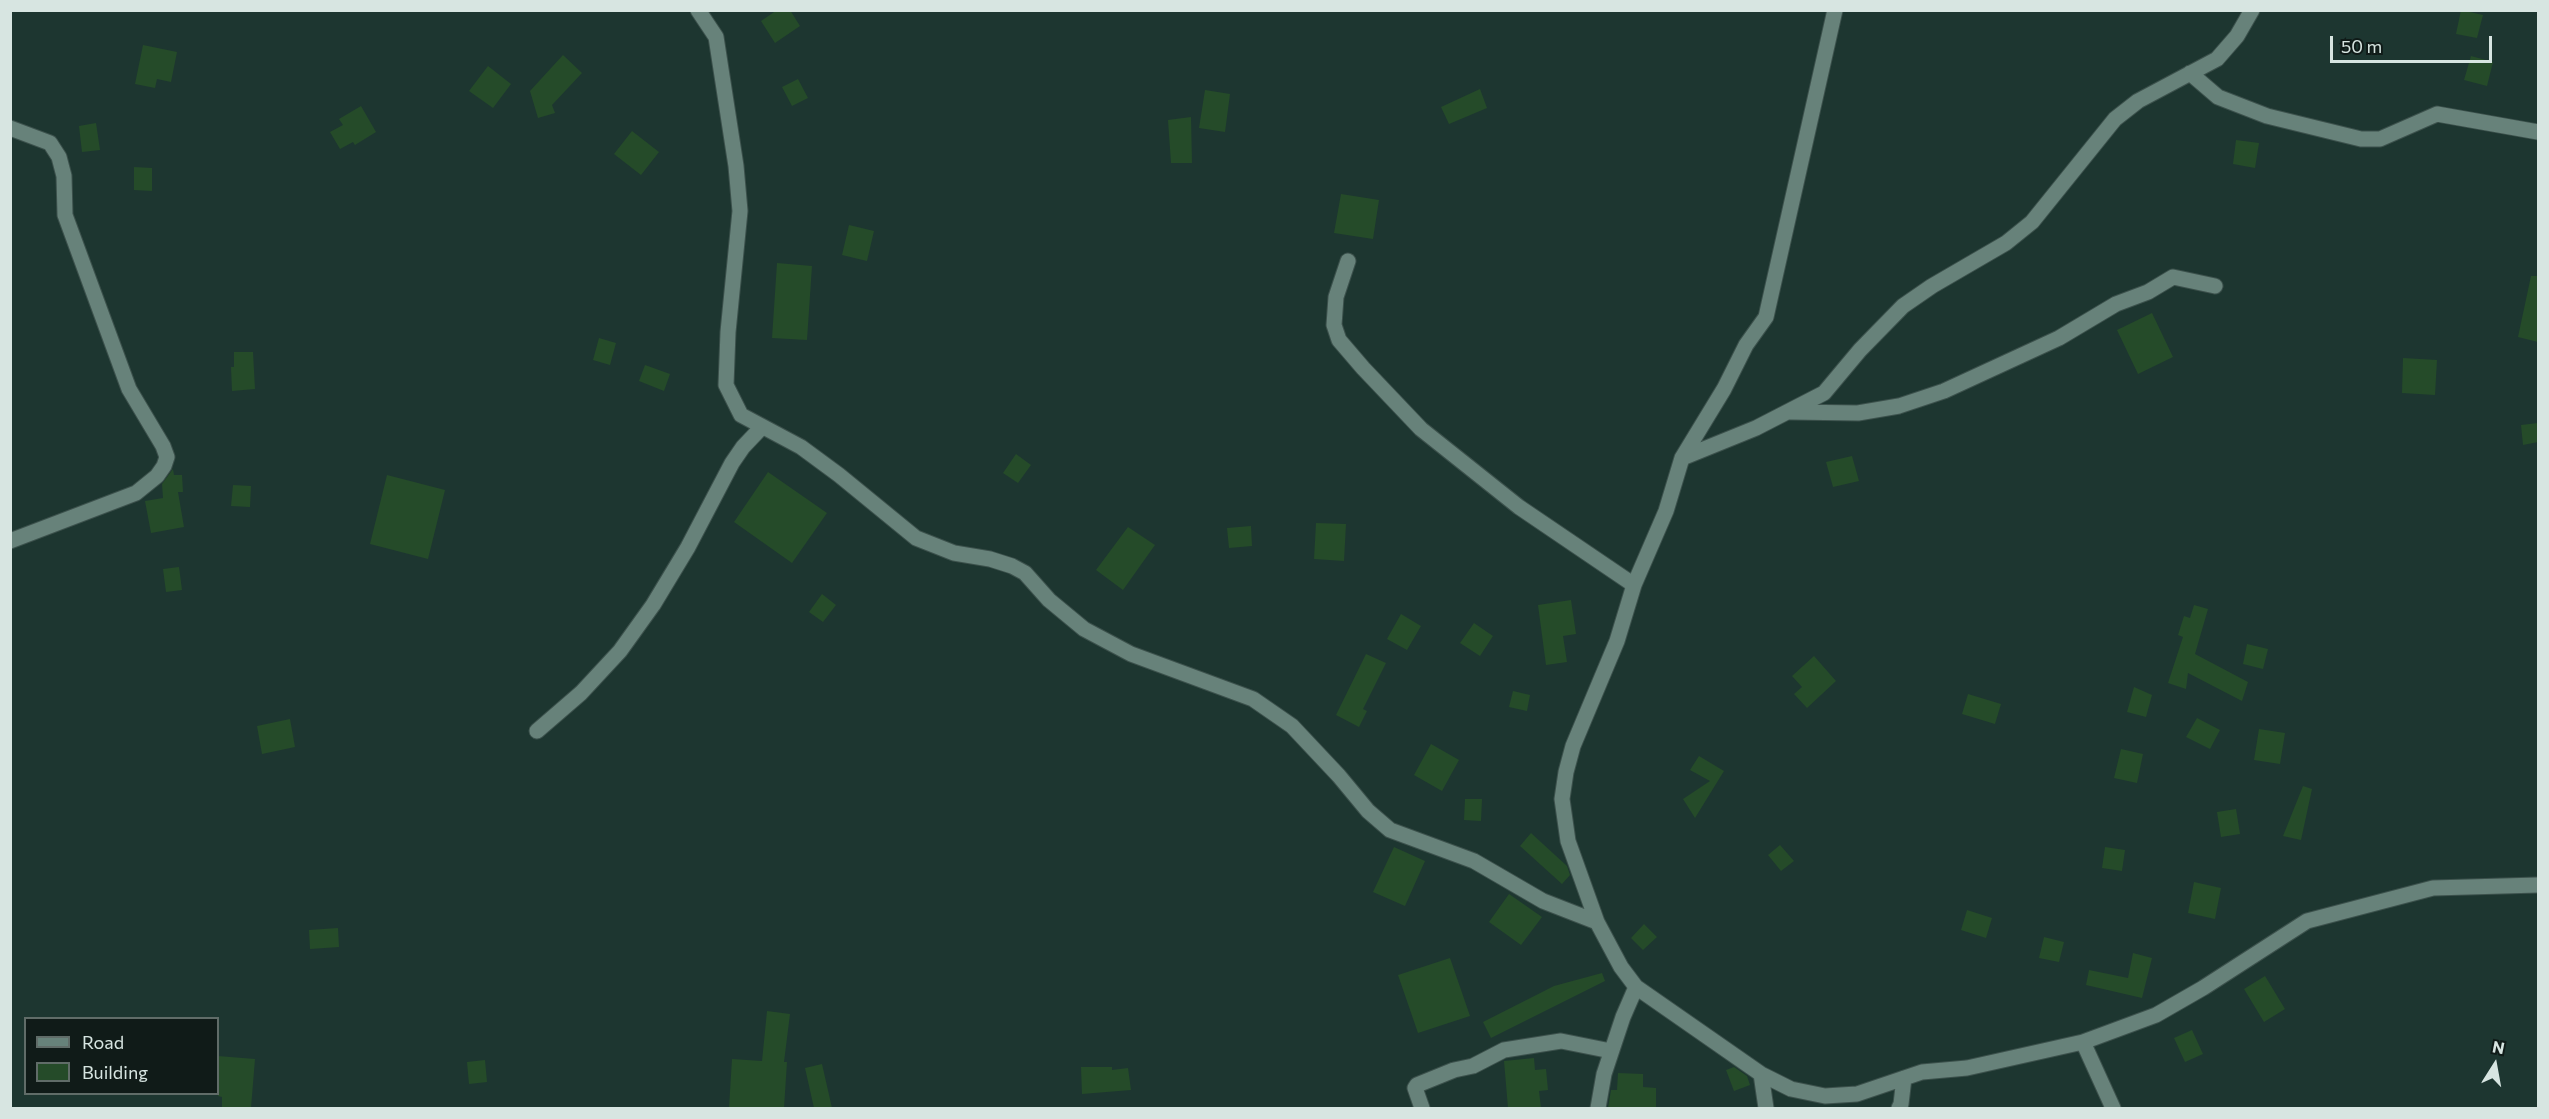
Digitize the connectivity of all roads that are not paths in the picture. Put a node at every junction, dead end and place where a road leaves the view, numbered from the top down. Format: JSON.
{"nodes":[{"id":1,"x":698,"y":10,"type":"edge"},
{"id":2,"x":1835,"y":10,"type":"edge"},
{"id":3,"x":2252,"y":10,"type":"edge"},
{"id":4,"x":2190,"y":73,"type":"junction"},
{"id":5,"x":10,"y":128,"type":"edge"},
{"id":6,"x":2538,"y":132,"type":"edge"},
{"id":7,"x":1348,"y":261,"type":"dead end"},
{"id":8,"x":2216,"y":286,"type":"dead end"},
{"id":9,"x":1788,"y":412,"type":"junction"},
{"id":10,"x":762,"y":427,"type":"junction"},
{"id":11,"x":1682,"y":458,"type":"junction"},
{"id":12,"x":10,"y":541,"type":"edge"},
{"id":13,"x":1634,"y":585,"type":"junction"},
{"id":14,"x":537,"y":731,"type":"dead end"},
{"id":15,"x":2538,"y":885,"type":"edge"},
{"id":16,"x":1597,"y":922,"type":"junction"},
{"id":17,"x":1636,"y":987,"type":"junction"},
{"id":18,"x":2083,"y":1042,"type":"junction"},
{"id":19,"x":1611,"y":1051,"type":"junction"},
{"id":20,"x":1761,"y":1074,"type":"junction"},
{"id":21,"x":1904,"y":1078,"type":"junction"},
{"id":22,"x":1422,"y":1108,"type":"edge"},
{"id":23,"x":1598,"y":1108,"type":"edge"},
{"id":24,"x":1766,"y":1108,"type":"edge"},
{"id":25,"x":1899,"y":1108,"type":"edge"},
{"id":26,"x":2113,"y":1108,"type":"edge"}],
"edges":[{"from":1,"to":10,"type":"street"},
{"from":2,"to":11,"type":"street"},
{"from":3,"to":4,"type":"street"},
{"from":4,"to":6,"type":"street"},
{"from":4,"to":9,"type":"street"},
{"from":5,"to":12,"type":"street"},
{"from":7,"to":13,"type":"street"},
{"from":8,"to":9,"type":"street"},
{"from":9,"to":11,"type":"street"},
{"from":10,"to":14,"type":"street"},
{"from":10,"to":16,"type":"street"},
{"from":11,"to":13,"type":"street"},
{"from":13,"to":16,"type":"street"},
{"from":15,"to":18,"type":"street"},
{"from":16,"to":17,"type":"street"},
{"from":17,"to":19,"type":"street"},
{"from":17,"to":20,"type":"street"},
{"from":18,"to":21,"type":"street"},
{"from":18,"to":26,"type":"street"},
{"from":19,"to":22,"type":"street"},
{"from":19,"to":23,"type":"street"},
{"from":20,"to":21,"type":"street"},
{"from":20,"to":24,"type":"street"},
{"from":21,"to":25,"type":"street"}]}
